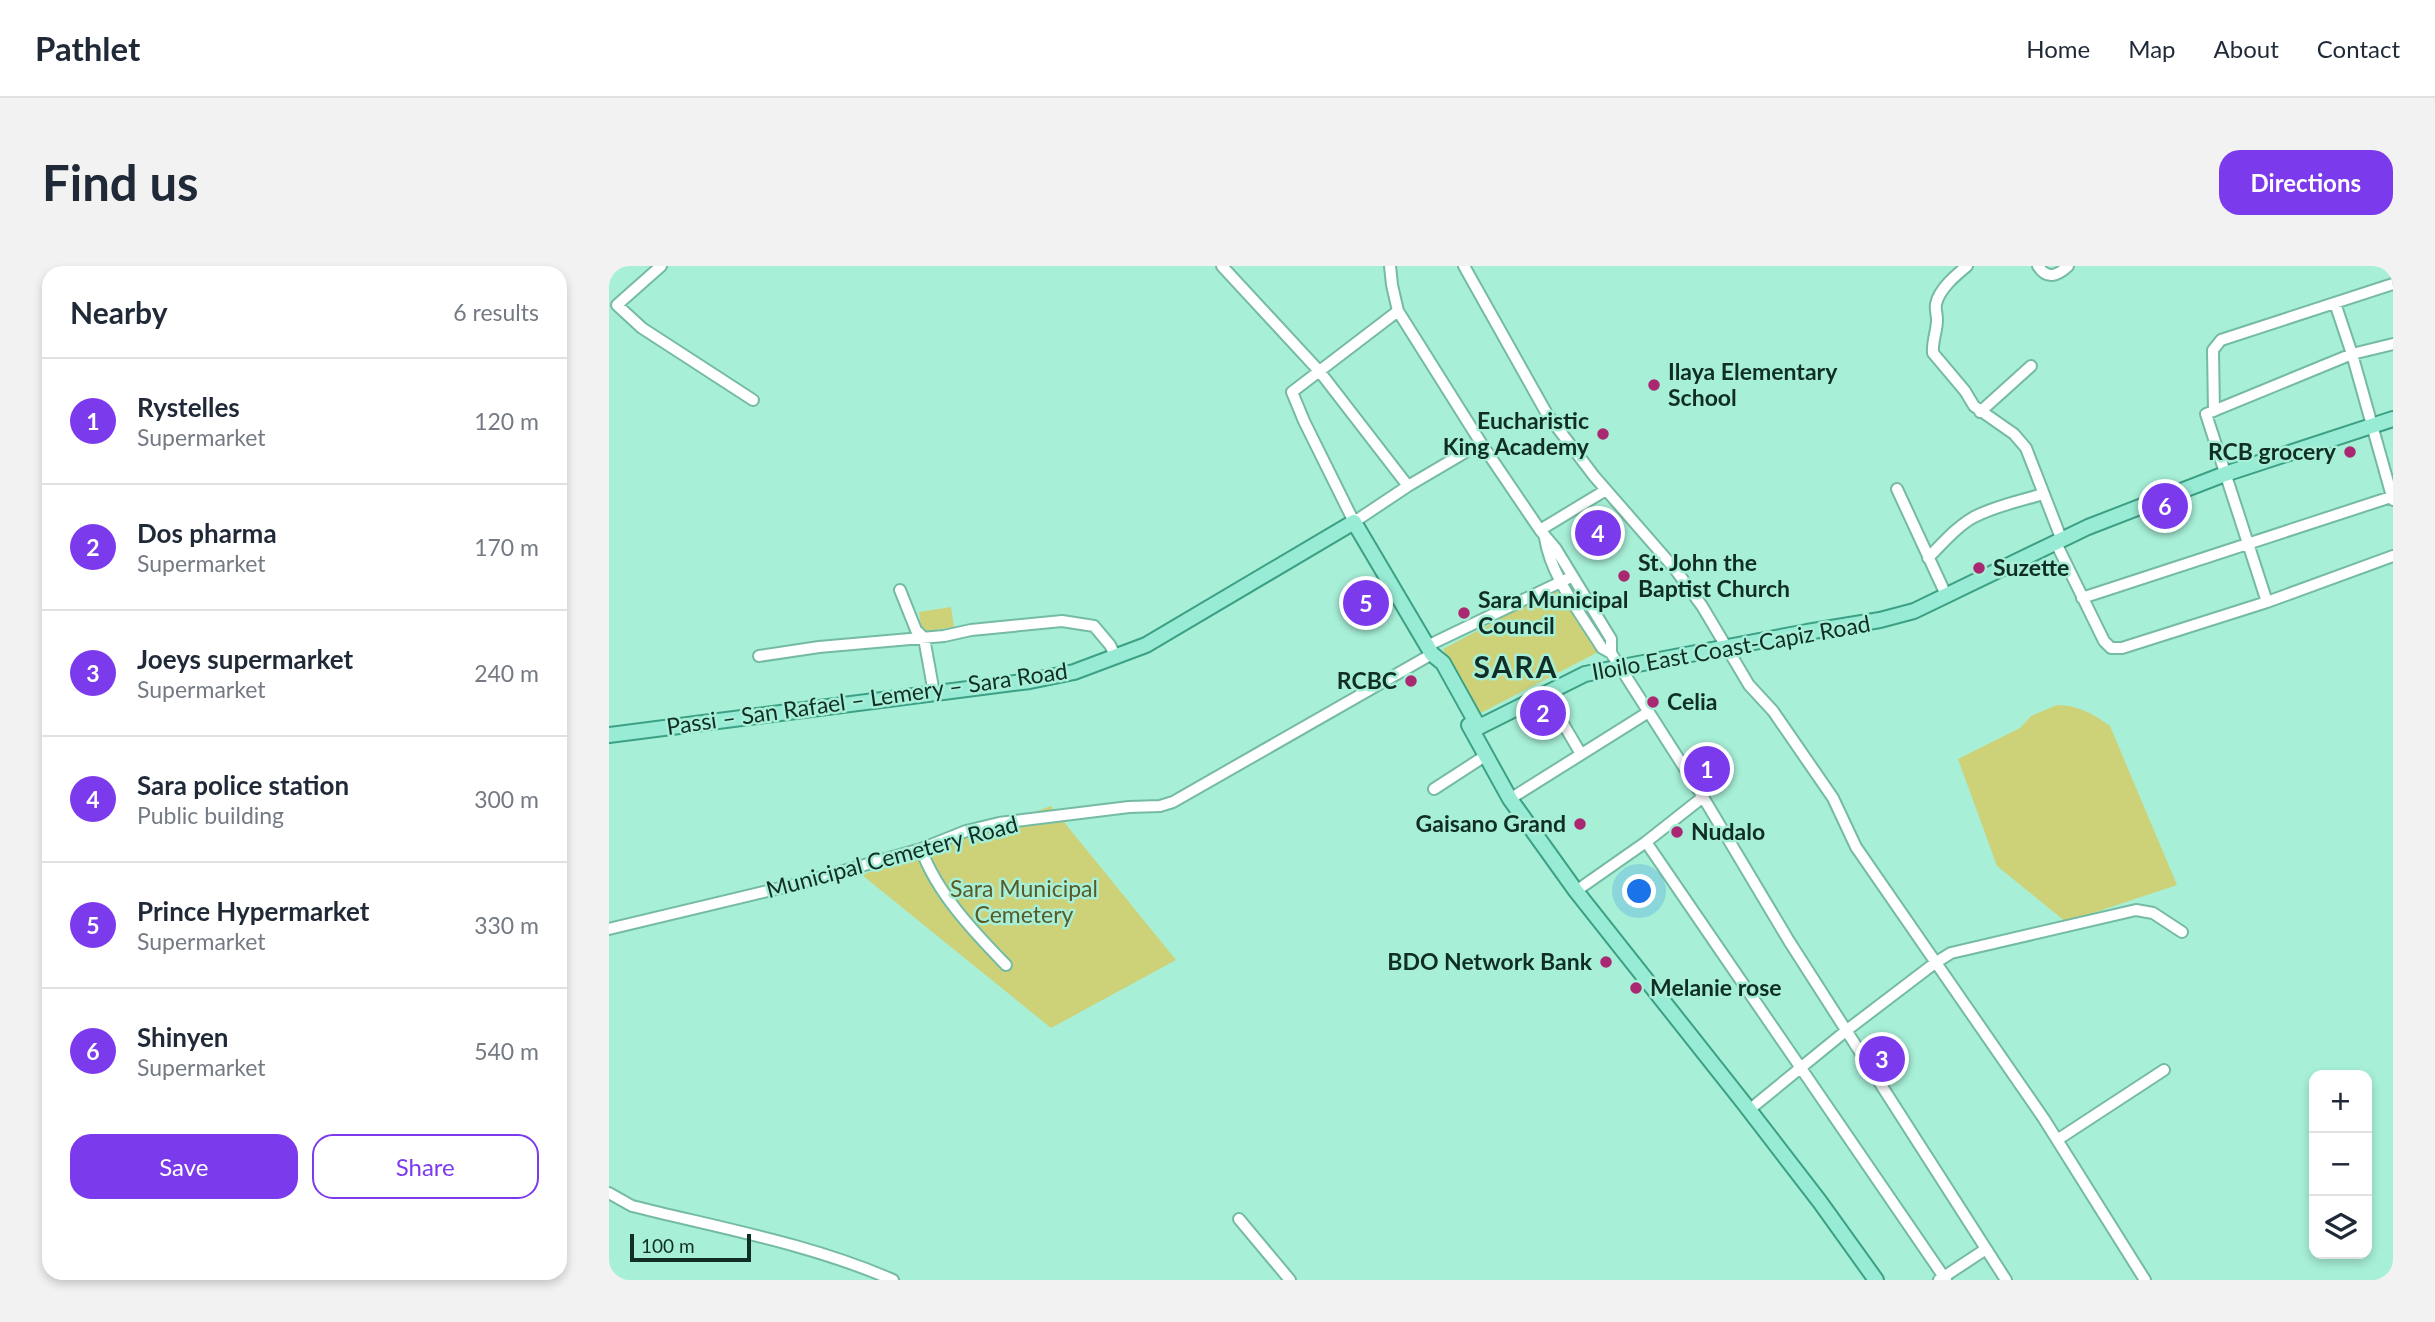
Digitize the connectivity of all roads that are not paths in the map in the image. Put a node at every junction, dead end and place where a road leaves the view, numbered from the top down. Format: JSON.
{"nodes":[{"id":1,"x":661,"y":266,"type":"edge"},
{"id":2,"x":1222,"y":266,"type":"edge"},
{"id":3,"x":1390,"y":266,"type":"edge"},
{"id":4,"x":1464,"y":266,"type":"edge"},
{"id":5,"x":1967,"y":266,"type":"edge"},
{"id":6,"x":2038,"y":266,"type":"edge"},
{"id":7,"x":2068,"y":266,"type":"edge"},
{"id":8,"x":2393,"y":284,"type":"edge"},
{"id":9,"x":2335,"y":303,"type":"junction"},
{"id":10,"x":1398,"y":311,"type":"junction"},
{"id":11,"x":2393,"y":344,"type":"edge"},
{"id":12,"x":2353,"y":355,"type":"junction"},
{"id":13,"x":2031,"y":366,"type":"dead end"},
{"id":14,"x":1320,"y":372,"type":"junction"},
{"id":15,"x":753,"y":400,"type":"dead end"},
{"id":16,"x":2214,"y":411,"type":"junction"},
{"id":17,"x":1980,"y":412,"type":"junction"},
{"id":18,"x":2393,"y":419,"type":"edge"},
{"id":19,"x":2373,"y":425,"type":"junction"},
{"id":20,"x":1481,"y":443,"type":"junction"},
{"id":21,"x":2225,"y":474,"type":"junction"},
{"id":22,"x":1408,"y":486,"type":"junction"},
{"id":23,"x":1897,"y":489,"type":"dead end"},
{"id":24,"x":1606,"y":491,"type":"junction"},
{"id":25,"x":2043,"y":494,"type":"junction"},
{"id":26,"x":2392,"y":499,"type":"edge"},
{"id":27,"x":1354,"y":522,"type":"junction"},
{"id":28,"x":1542,"y":534,"type":"junction"},
{"id":29,"x":2058,"y":540,"type":"junction"},
{"id":30,"x":2247,"y":544,"type":"junction"},
{"id":31,"x":2393,"y":556,"type":"edge"},
{"id":32,"x":1928,"y":558,"type":"junction"},
{"id":33,"x":1567,"y":579,"type":"junction"},
{"id":34,"x":901,"y":590,"type":"dead end"},
{"id":35,"x":1947,"y":597,"type":"junction"},
{"id":36,"x":2082,"y":598,"type":"junction"},
{"id":37,"x":2267,"y":602,"type":"junction"},
{"id":38,"x":924,"y":638,"type":"junction"},
{"id":39,"x":1728,"y":647,"type":"junction"},
{"id":40,"x":1429,"y":650,"type":"junction"},
{"id":41,"x":759,"y":656,"type":"dead end"},
{"id":42,"x":1116,"y":657,"type":"junction"},
{"id":43,"x":1615,"y":660,"type":"junction"},
{"id":44,"x":934,"y":694,"type":"junction"},
{"id":45,"x":1545,"y":694,"type":"junction"},
{"id":46,"x":1647,"y":713,"type":"junction"},
{"id":47,"x":1476,"y":728,"type":"junction"},
{"id":48,"x":609,"y":735,"type":"edge"},
{"id":49,"x":1581,"y":754,"type":"junction"},
{"id":50,"x":1485,"y":756,"type":"junction"},
{"id":51,"x":1434,"y":789,"type":"dead end"},
{"id":52,"x":1703,"y":797,"type":"junction"},
{"id":53,"x":1510,"y":799,"type":"junction"},
{"id":54,"x":1646,"y":842,"type":"junction"},
{"id":55,"x":921,"y":849,"type":"junction"},
{"id":56,"x":1576,"y":891,"type":"junction"},
{"id":57,"x":609,"y":929,"type":"edge"},
{"id":58,"x":2182,"y":932,"type":"dead end"},
{"id":59,"x":1935,"y":963,"type":"junction"},
{"id":60,"x":1006,"y":964,"type":"dead end"},
{"id":61,"x":1847,"y":1030,"type":"junction"},
{"id":62,"x":1801,"y":1065,"type":"junction"},
{"id":63,"x":2164,"y":1070,"type":"dead end"},
{"id":64,"x":1749,"y":1110,"type":"junction"},
{"id":65,"x":2057,"y":1140,"type":"junction"},
{"id":66,"x":609,"y":1193,"type":"edge"},
{"id":67,"x":1239,"y":1219,"type":"dead end"},
{"id":68,"x":1986,"y":1249,"type":"junction"},
{"id":69,"x":1943,"y":1279,"type":"edge"},
{"id":70,"x":893,"y":1280,"type":"edge"},
{"id":71,"x":1290,"y":1280,"type":"edge"},
{"id":72,"x":1876,"y":1280,"type":"edge"},
{"id":73,"x":2006,"y":1280,"type":"edge"},
{"id":74,"x":2145,"y":1280,"type":"edge"}],
"edges":[{"from":1,"to":15,"type":"street"},
{"from":2,"to":14,"type":"street"},
{"from":3,"to":10,"type":"street"},
{"from":4,"to":24,"type":"street"},
{"from":5,"to":17,"type":"street"},
{"from":6,"to":7,"type":"street"},
{"from":8,"to":9,"type":"street"},
{"from":9,"to":12,"type":"street"},
{"from":9,"to":16,"type":"street"},
{"from":10,"to":14,"type":"street"},
{"from":10,"to":20,"type":"street"},
{"from":11,"to":12,"type":"street"},
{"from":12,"to":16,"type":"street"},
{"from":12,"to":19,"type":"street"},
{"from":13,"to":17,"type":"street"},
{"from":14,"to":22,"type":"street"},
{"from":14,"to":27,"type":"street"},
{"from":16,"to":21,"type":"street"},
{"from":17,"to":25,"type":"street"},
{"from":18,"to":19,"type":"main road","name":"Iloilo East Coast-Capiz Road"},
{"from":19,"to":21,"type":"main road","name":"Iloilo East Coast-Capiz Road"},
{"from":19,"to":26,"type":"street"},
{"from":20,"to":22,"type":"street"},
{"from":20,"to":28,"type":"street"},
{"from":21,"to":29,"type":"main road","name":"Iloilo East Coast-Capiz Road"},
{"from":21,"to":30,"type":"street"},
{"from":22,"to":27,"type":"street"},
{"from":23,"to":32,"type":"street"},
{"from":24,"to":28,"type":"street"},
{"from":24,"to":39,"type":"street"},
{"from":25,"to":29,"type":"street"},
{"from":25,"to":32,"type":"street"},
{"from":26,"to":30,"type":"street"},
{"from":27,"to":40,"type":"main road"},
{"from":27,"to":42,"type":"main road","name":"Passi – San Rafael – Lemery – Sara Road"},
{"from":28,"to":33,"type":"street"},
{"from":29,"to":35,"type":"main road","name":"Iloilo East Coast-Capiz Road"},
{"from":29,"to":36,"type":"street"},
{"from":30,"to":36,"type":"street"},
{"from":30,"to":37,"type":"street"},
{"from":31,"to":37,"type":"street"},
{"from":32,"to":35,"type":"street"},
{"from":33,"to":40,"type":"street","name":"Municipal Cemetery Road"},
{"from":33,"to":43,"type":"street"},
{"from":34,"to":38,"type":"street"},
{"from":35,"to":39,"type":"main road","name":"Iloilo East Coast-Capiz Road"},
{"from":36,"to":37,"type":"street"},
{"from":38,"to":41,"type":"street"},
{"from":38,"to":42,"type":"street"},
{"from":38,"to":44,"type":"street"},
{"from":39,"to":43,"type":"main road","name":"Iloilo East Coast-Capiz Road"},
{"from":39,"to":59,"type":"street"},
{"from":40,"to":47,"type":"main road"},
{"from":40,"to":55,"type":"street","name":"Municipal Cemetery Road"},
{"from":42,"to":44,"type":"main road","name":"Passi – San Rafael – Lemery – Sara Road"},
{"from":43,"to":45,"type":"main road","name":"Iloilo East Coast-Capiz Road"},
{"from":43,"to":46,"type":"street"},
{"from":44,"to":48,"type":"main road","name":"Passi – San Rafael – Lemery – Sara Road"},
{"from":45,"to":47,"type":"main road","name":"Iloilo East Coast-Capiz Road"},
{"from":45,"to":49,"type":"street"},
{"from":46,"to":49,"type":"street"},
{"from":46,"to":52,"type":"street"},
{"from":47,"to":50,"type":"main road"},
{"from":49,"to":53,"type":"street"},
{"from":50,"to":51,"type":"street"},
{"from":50,"to":53,"type":"main road"},
{"from":52,"to":54,"type":"street"},
{"from":52,"to":61,"type":"street"},
{"from":53,"to":56,"type":"main road"},
{"from":54,"to":56,"type":"street"},
{"from":54,"to":62,"type":"street"},
{"from":55,"to":57,"type":"street","name":"Municipal Cemetery Road"},
{"from":55,"to":60,"type":"street"},
{"from":56,"to":64,"type":"main road"},
{"from":58,"to":59,"type":"street"},
{"from":59,"to":61,"type":"street"},
{"from":59,"to":65,"type":"street"},
{"from":61,"to":62,"type":"street"},
{"from":61,"to":68,"type":"street"},
{"from":62,"to":64,"type":"street"},
{"from":62,"to":69,"type":"street"},
{"from":63,"to":65,"type":"street"},
{"from":64,"to":72,"type":"main road"},
{"from":65,"to":74,"type":"street"},
{"from":66,"to":70,"type":"street"},
{"from":67,"to":71,"type":"street"},
{"from":68,"to":69,"type":"street"},
{"from":68,"to":73,"type":"street"}]}
